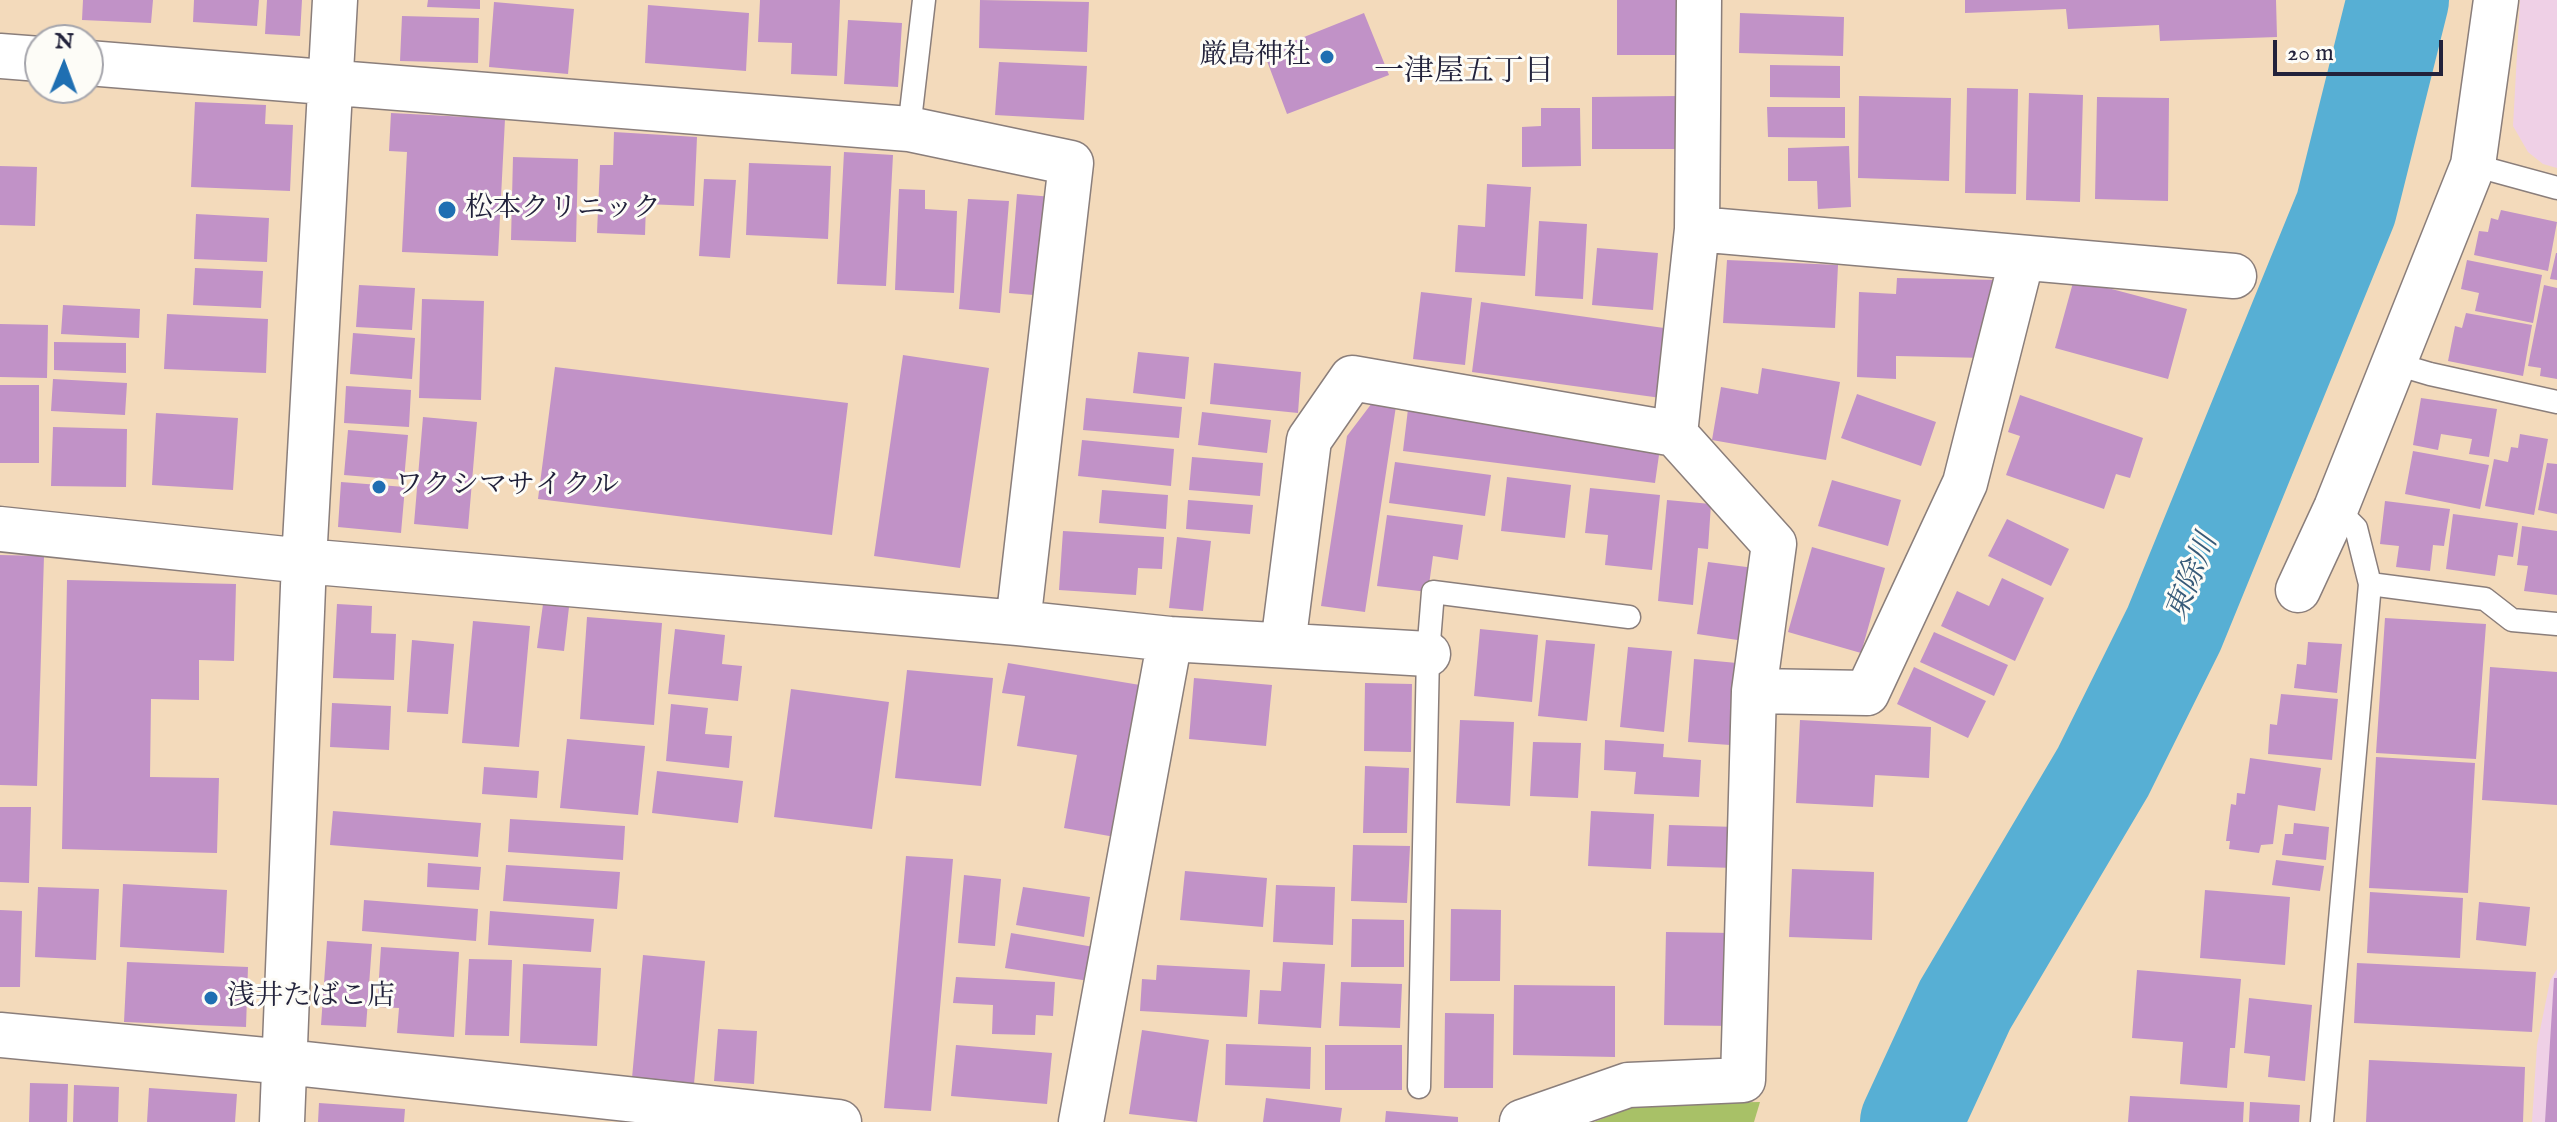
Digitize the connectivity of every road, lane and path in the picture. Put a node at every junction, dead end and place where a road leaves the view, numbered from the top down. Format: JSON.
{"nodes":[{"id":1,"x":335,"y":0,"type":"edge"},
{"id":2,"x":924,"y":0,"type":"edge"},
{"id":3,"x":1699,"y":0,"type":"edge"},
{"id":4,"x":2496,"y":0,"type":"edge"},
{"id":5,"x":0,"y":56,"type":"edge"},
{"id":6,"x":24,"y":58,"type":"edge"},
{"id":7,"x":104,"y":64,"type":"edge"},
{"id":8,"x":329,"y":83,"type":"junction"},
{"id":9,"x":909,"y":129,"type":"junction"},
{"id":10,"x":2473,"y":165,"type":"junction"},
{"id":11,"x":2557,"y":188,"type":"edge"},
{"id":12,"x":1697,"y":229,"type":"junction"},
{"id":13,"x":2022,"y":258,"type":"junction"},
{"id":14,"x":2234,"y":276,"type":"dead end"},
{"id":15,"x":2393,"y":363,"type":"junction"},
{"id":16,"x":2557,"y":402,"type":"edge"},
{"id":17,"x":1675,"y":434,"type":"junction"},
{"id":18,"x":2336,"y":508,"type":"junction"},
{"id":19,"x":0,"y":529,"type":"edge"},
{"id":20,"x":304,"y":561,"type":"junction"},
{"id":21,"x":2370,"y":584,"type":"junction"},
{"id":22,"x":2298,"y":590,"type":"dead end"},
{"id":23,"x":1629,"y":617,"type":"dead end"},
{"id":24,"x":1018,"y":623,"type":"junction"},
{"id":25,"x":2557,"y":624,"type":"edge"},
{"id":26,"x":1170,"y":639,"type":"junction"},
{"id":27,"x":1283,"y":645,"type":"junction"},
{"id":28,"x":1428,"y":654,"type":"junction"},
{"id":29,"x":1754,"y":691,"type":"junction"},
{"id":30,"x":0,"y":1035,"type":"edge"},
{"id":31,"x":286,"y":1062,"type":"junction"},
{"id":32,"x":1419,"y":1087,"type":"dead end"},
{"id":33,"x":282,"y":1122,"type":"edge"},
{"id":34,"x":839,"y":1122,"type":"edge"},
{"id":35,"x":1081,"y":1122,"type":"edge"},
{"id":36,"x":1522,"y":1122,"type":"edge"},
{"id":37,"x":2322,"y":1122,"type":"edge"}],
"edges":[{"from":1,"to":8,"type":"street"},
{"from":2,"to":9,"type":"lane"},
{"from":3,"to":12,"type":"street"},
{"from":4,"to":10,"type":"street"},
{"from":5,"to":6,"type":"street"},
{"from":7,"to":8,"type":"street"},
{"from":8,"to":9,"type":"street"},
{"from":8,"to":20,"type":"street"},
{"from":9,"to":24,"type":"street"},
{"from":10,"to":11,"type":"lane"},
{"from":10,"to":15,"type":"street"},
{"from":12,"to":13,"type":"street"},
{"from":12,"to":17,"type":"street"},
{"from":13,"to":14,"type":"street"},
{"from":13,"to":29,"type":"street"},
{"from":15,"to":16,"type":"lane"},
{"from":15,"to":18,"type":"street"},
{"from":17,"to":27,"type":"street"},
{"from":17,"to":29,"type":"street"},
{"from":18,"to":21,"type":"lane"},
{"from":18,"to":22,"type":"street"},
{"from":19,"to":20,"type":"street"},
{"from":20,"to":24,"type":"street"},
{"from":20,"to":31,"type":"street"},
{"from":21,"to":25,"type":"lane"},
{"from":21,"to":37,"type":"lane"},
{"from":23,"to":28,"type":"lane"},
{"from":24,"to":26,"type":"street"},
{"from":26,"to":27,"type":"street"},
{"from":26,"to":35,"type":"street"},
{"from":27,"to":28,"type":"street"},
{"from":28,"to":32,"type":"lane"},
{"from":29,"to":36,"type":"street"},
{"from":30,"to":31,"type":"street"},
{"from":31,"to":33,"type":"street"},
{"from":31,"to":34,"type":"street"}]}
